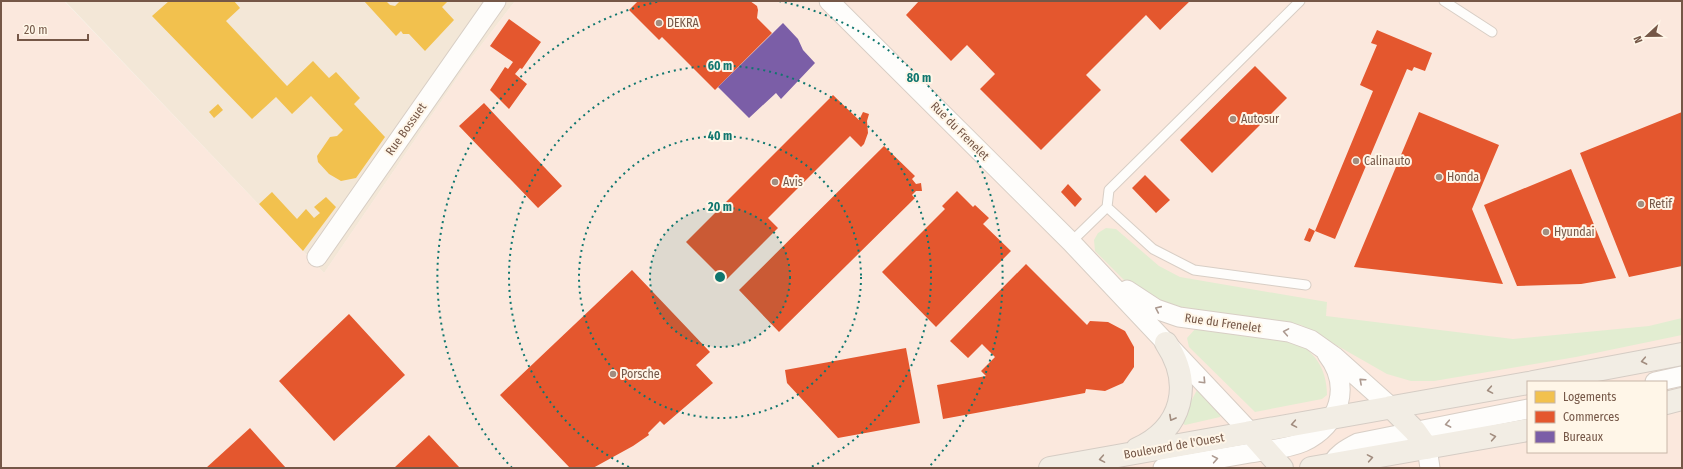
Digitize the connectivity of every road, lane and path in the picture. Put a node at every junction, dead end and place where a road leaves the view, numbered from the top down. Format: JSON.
{"nodes":[{"id":1,"x":496,"y":1,"type":"edge"},
{"id":2,"x":829,"y":1,"type":"edge"},
{"id":3,"x":1300,"y":1,"type":"edge"},
{"id":4,"x":1444,"y":1,"type":"edge"},
{"id":5,"x":1492,"y":32,"type":"dead end"},
{"id":6,"x":1107,"y":207,"type":"junction"},
{"id":7,"x":1071,"y":242,"type":"junction"},
{"id":8,"x":317,"y":257,"type":"dead end"},
{"id":9,"x":1090,"y":261,"type":"junction"},
{"id":10,"x":1306,"y":285,"type":"dead end"},
{"id":11,"x":1166,"y":343,"type":"junction"},
{"id":12,"x":1321,"y":347,"type":"junction"},
{"id":13,"x":1682,"y":354,"type":"edge"},
{"id":14,"x":1682,"y":376,"type":"edge"},
{"id":15,"x":1538,"y":381,"type":"edge"},
{"id":16,"x":1660,"y":381,"type":"edge"},
{"id":17,"x":1527,"y":383,"type":"edge"},
{"id":18,"x":1682,"y":399,"type":"edge"},
{"id":19,"x":1667,"y":403,"type":"edge"},
{"id":20,"x":1391,"y":407,"type":"junction"},
{"id":21,"x":1527,"y":409,"type":"edge"},
{"id":22,"x":1333,"y":417,"type":"junction"},
{"id":23,"x":1527,"y":430,"type":"edge"},
{"id":24,"x":1250,"y":432,"type":"junction"},
{"id":25,"x":1424,"y":449,"type":"edge"},
{"id":26,"x":1267,"y":450,"type":"junction"},
{"id":27,"x":1125,"y":454,"type":"junction"},
{"id":28,"x":1324,"y":467,"type":"edge"},
{"id":29,"x":1050,"y":468,"type":"edge"},
{"id":30,"x":1163,"y":468,"type":"edge"},
{"id":31,"x":1282,"y":468,"type":"edge"}],
"edges":[{"from":1,"to":8,"type":"street","name":"Rue Bossuet"},
{"from":2,"to":7,"type":"street","name":"Rue du Frenelet"},
{"from":3,"to":6,"type":"lane"},
{"from":4,"to":5,"type":"lane"},
{"from":6,"to":7,"type":"lane"},
{"from":6,"to":10,"type":"lane"},
{"from":7,"to":9,"type":"street","name":"Rue du Frenelet"},
{"from":9,"to":11,"type":"street","name":"Rue du Frenelet"},
{"from":12,"to":9,"type":"street","name":"Rue du Frenelet","one_way":true},
{"from":11,"to":24,"type":"street","name":"Rue du Frenelet","one_way":true},
{"from":11,"to":27,"type":"main road","one_way":true},
{"from":20,"to":12,"type":"street","name":"Rue du Frenelet","one_way":true},
{"from":12,"to":22,"type":"street","name":"Rue du Frenelet"},
{"from":13,"to":15,"type":"main road","one_way":true},
{"from":14,"to":16,"type":"street"},
{"from":17,"to":20,"type":"main road","name":"Boulevard de l'Ouest","one_way":true},
{"from":18,"to":19,"type":"main road"},
{"from":20,"to":22,"type":"main road","name":"Boulevard de l'Ouest"},
{"from":20,"to":25,"type":"main road"},
{"from":21,"to":25,"type":"street","one_way":true},
{"from":22,"to":24,"type":"main road","name":"Boulevard de l'Ouest","one_way":true},
{"from":22,"to":26,"type":"street","name":"Boulevard de l'Ouest"},
{"from":25,"to":23,"type":"main road","one_way":true},
{"from":24,"to":26,"type":"main road"},
{"from":24,"to":27,"type":"main road","name":"Boulevard de l'Ouest"},
{"from":25,"to":28,"type":"main road"},
{"from":30,"to":26,"type":"street","name":"Boulevard de l'Ouest","one_way":true},
{"from":26,"to":31,"type":"main road"},
{"from":27,"to":29,"type":"main road","name":"Boulevard de l'Ouest","one_way":true}]}
